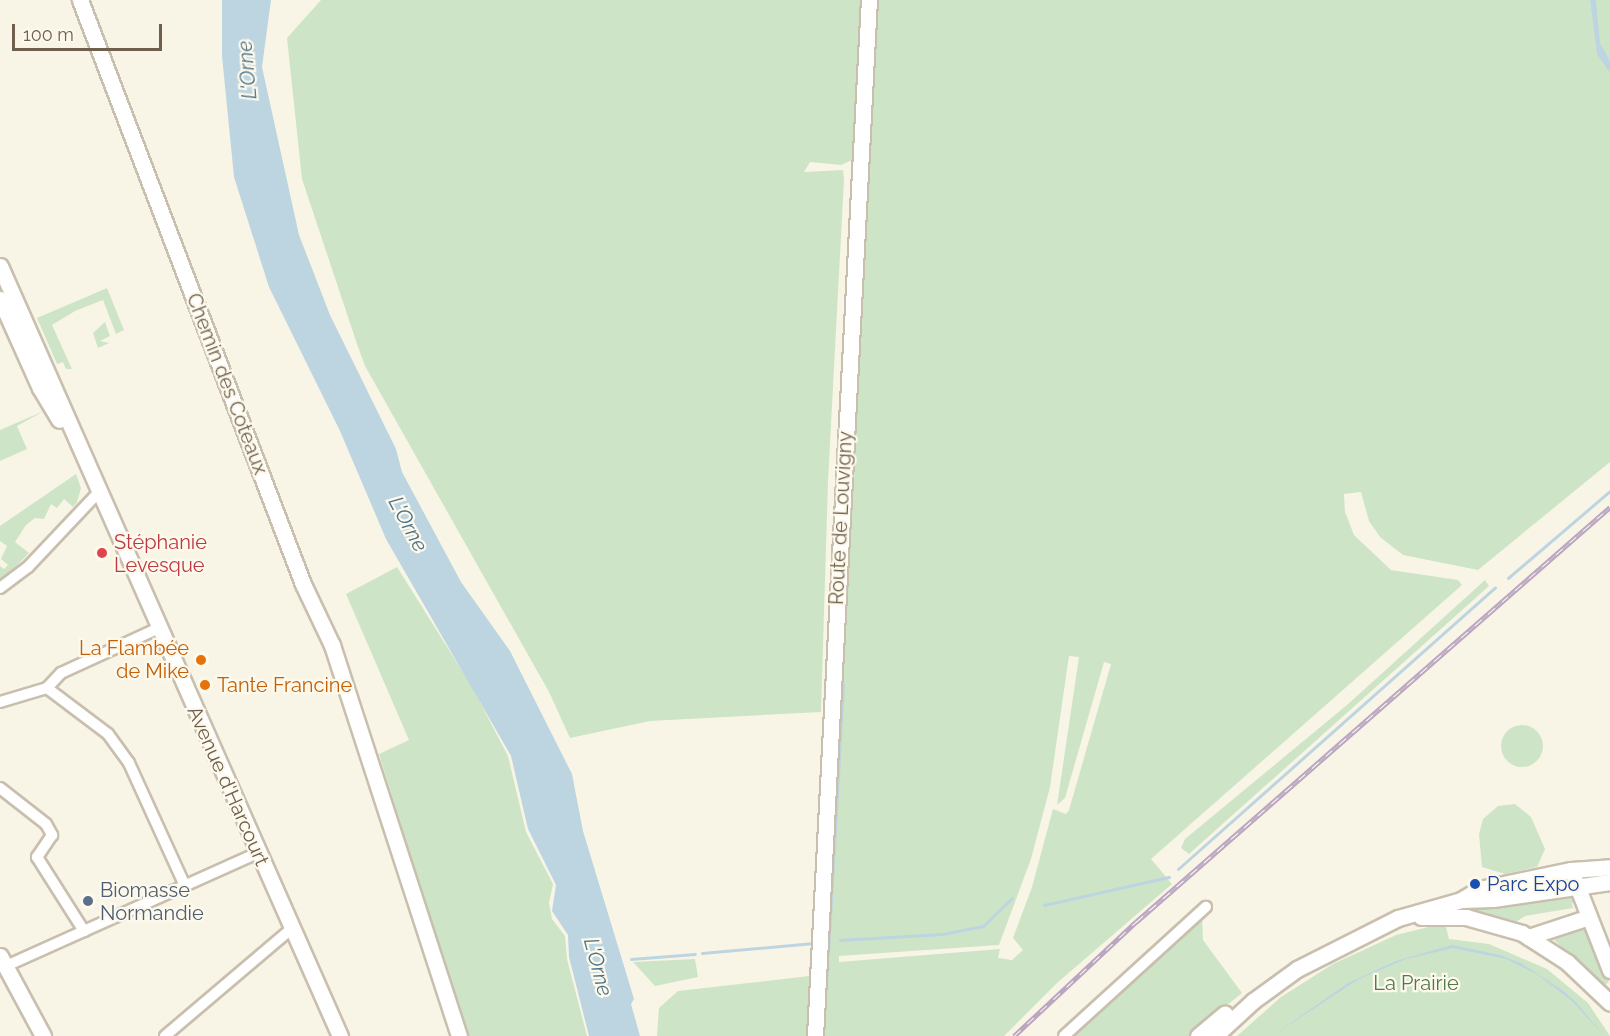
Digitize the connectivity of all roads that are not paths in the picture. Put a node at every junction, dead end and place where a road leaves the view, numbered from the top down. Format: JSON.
{"nodes":[{"id":1,"x":80,"y":0,"type":"edge"},
{"id":2,"x":868,"y":0,"type":"edge"},
{"id":3,"x":0,"y":266,"type":"edge"},
{"id":4,"x":0,"y":299,"type":"edge"},
{"id":5,"x":74,"y":438,"type":"junction"},
{"id":6,"x":99,"y":492,"type":"junction"},
{"id":7,"x":0,"y":588,"type":"edge"},
{"id":8,"x":159,"y":628,"type":"junction"},
{"id":9,"x":47,"y":688,"type":"junction"},
{"id":10,"x":0,"y":702,"type":"edge"},
{"id":11,"x":0,"y":788,"type":"edge"},
{"id":12,"x":258,"y":853,"type":"junction"},
{"id":13,"x":1610,"y":867,"type":"edge"},
{"id":14,"x":1571,"y":870,"type":"junction"},
{"id":15,"x":1610,"y":882,"type":"edge"},
{"id":16,"x":185,"y":886,"type":"junction"},
{"id":17,"x":1577,"y":887,"type":"junction"},
{"id":18,"x":1493,"y":899,"type":"junction"},
{"id":19,"x":1461,"y":900,"type":"junction"},
{"id":20,"x":1206,"y":907,"type":"dead end"},
{"id":21,"x":1589,"y":917,"type":"junction"},
{"id":22,"x":1398,"y":918,"type":"junction"},
{"id":23,"x":291,"y":929,"type":"junction"},
{"id":24,"x":84,"y":931,"type":"junction"},
{"id":25,"x":1528,"y":937,"type":"junction"},
{"id":26,"x":3,"y":961,"type":"edge"},
{"id":27,"x":1610,"y":970,"type":"edge"},
{"id":28,"x":1272,"y":987,"type":"junction"},
{"id":29,"x":1610,"y":1003,"type":"edge"},
{"id":30,"x":44,"y":1036,"type":"edge"},
{"id":31,"x":165,"y":1036,"type":"edge"},
{"id":32,"x":340,"y":1036,"type":"edge"},
{"id":33,"x":459,"y":1036,"type":"edge"},
{"id":34,"x":815,"y":1036,"type":"edge"},
{"id":35,"x":1064,"y":1036,"type":"edge"},
{"id":36,"x":1198,"y":1036,"type":"edge"},
{"id":37,"x":1215,"y":1036,"type":"edge"}],
"edges":[{"from":1,"to":33,"type":"street","name":"Chemin des Coteaux"},
{"from":2,"to":34,"type":"street","name":"Route de Louvigny"},
{"from":3,"to":5,"type":"street","name":"Avenue d'Harcourt"},
{"from":4,"to":5,"type":"street","name":"Avenue d'Harcourt"},
{"from":5,"to":6,"type":"street","name":"Avenue d'Harcourt"},
{"from":6,"to":7,"type":"street"},
{"from":6,"to":8,"type":"street","name":"Avenue d'Harcourt"},
{"from":8,"to":9,"type":"street"},
{"from":8,"to":12,"type":"street","name":"Avenue d'Harcourt"},
{"from":9,"to":10,"type":"street"},
{"from":9,"to":16,"type":"street"},
{"from":11,"to":24,"type":"street"},
{"from":12,"to":16,"type":"street"},
{"from":12,"to":23,"type":"street","name":"Avenue d'Harcourt"},
{"from":13,"to":14,"type":"street"},
{"from":14,"to":17,"type":"street"},
{"from":14,"to":18,"type":"street"},
{"from":14,"to":19,"type":"street"},
{"from":15,"to":17,"type":"street"},
{"from":16,"to":24,"type":"street"},
{"from":17,"to":18,"type":"street"},
{"from":17,"to":21,"type":"street"},
{"from":18,"to":19,"type":"street"},
{"from":19,"to":22,"type":"street"},
{"from":20,"to":35,"type":"street"},
{"from":21,"to":25,"type":"street"},
{"from":21,"to":27,"type":"street"},
{"from":22,"to":25,"type":"street"},
{"from":22,"to":28,"type":"street"},
{"from":23,"to":31,"type":"street"},
{"from":23,"to":32,"type":"street","name":"Avenue d'Harcourt"},
{"from":24,"to":26,"type":"street"},
{"from":25,"to":29,"type":"street"},
{"from":26,"to":30,"type":"street"},
{"from":28,"to":36,"type":"street"},
{"from":28,"to":37,"type":"street"}]}
